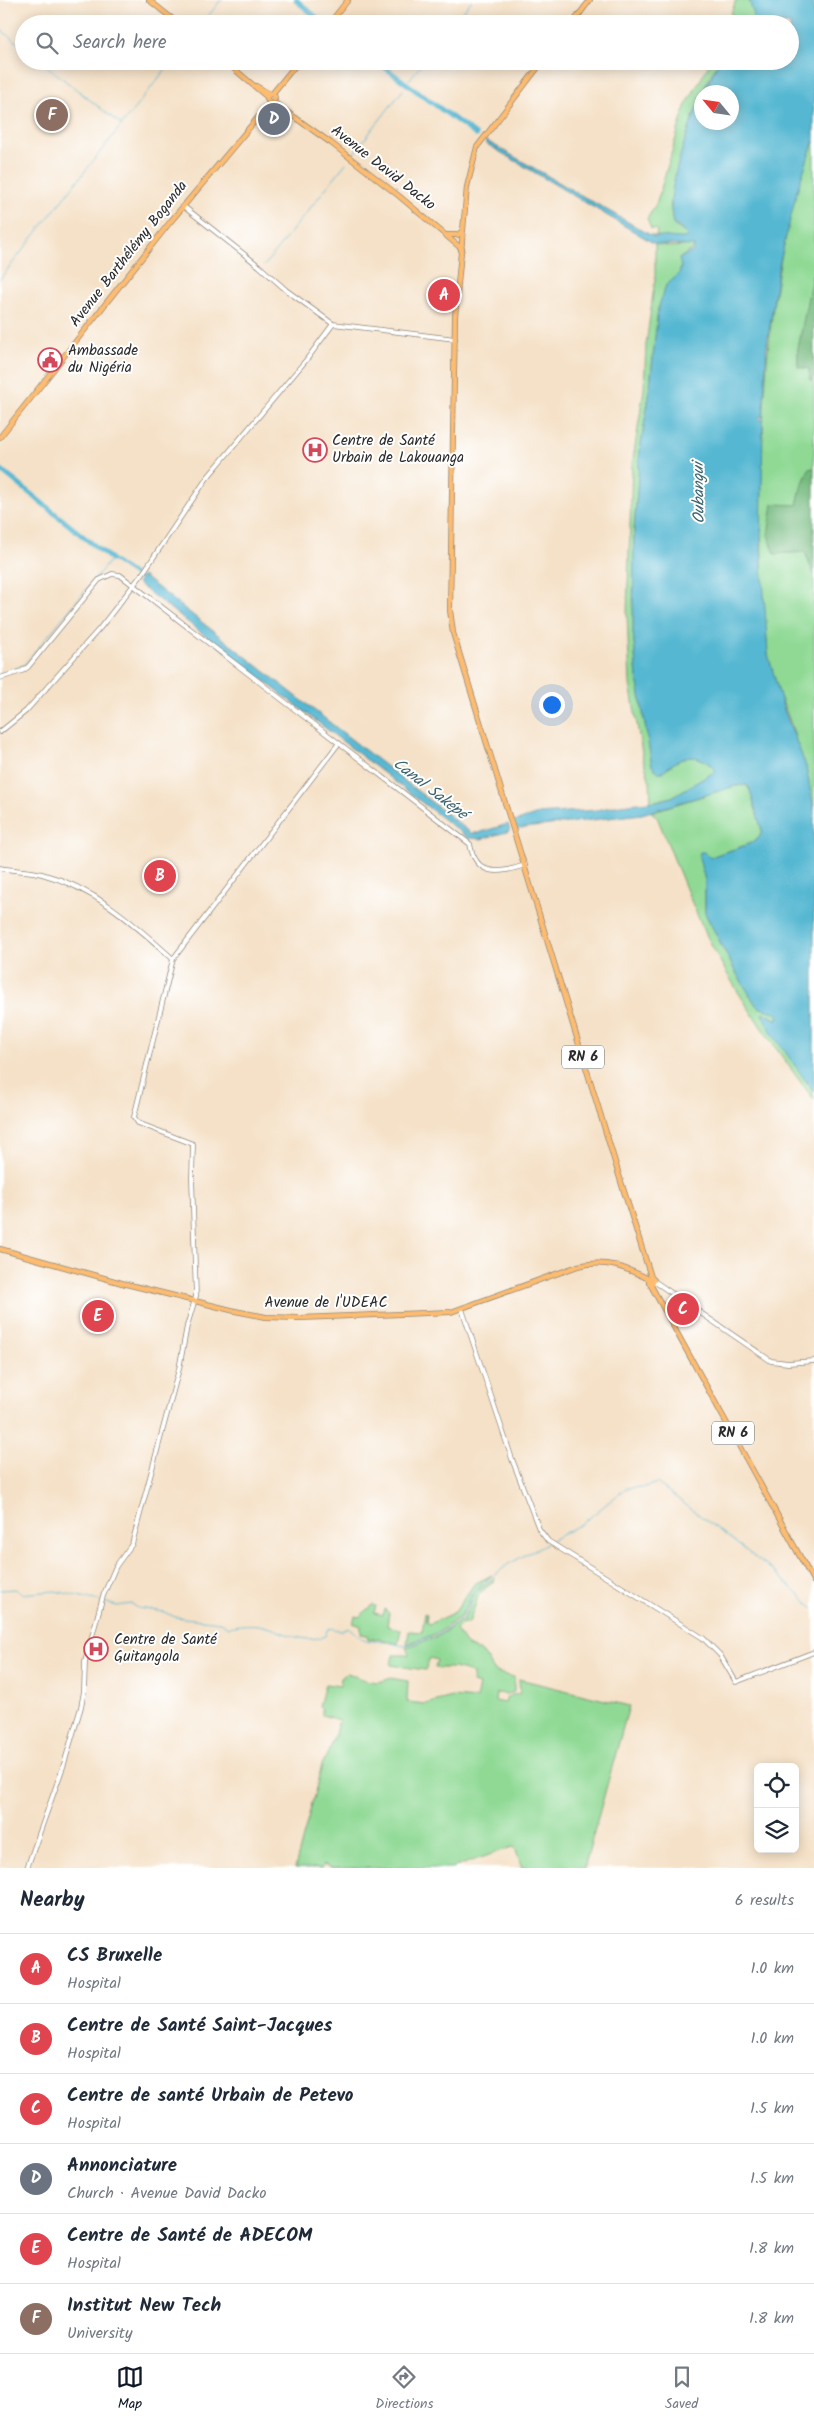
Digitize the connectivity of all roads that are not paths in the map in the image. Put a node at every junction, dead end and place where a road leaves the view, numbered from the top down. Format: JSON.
{"nodes":[{"id":1,"x":149,"y":0,"type":"edge"},
{"id":2,"x":348,"y":0,"type":"edge"},
{"id":3,"x":590,"y":0,"type":"edge"},
{"id":4,"x":168,"y":15,"type":"edge"},
{"id":5,"x":336,"y":15,"type":"edge"},
{"id":6,"x":579,"y":15,"type":"edge"},
{"id":7,"x":236,"y":70,"type":"edge"},
{"id":8,"x":292,"y":70,"type":"edge"},
{"id":9,"x":536,"y":70,"type":"edge"},
{"id":10,"x":271,"y":98,"type":"junction"},
{"id":11,"x":182,"y":206,"type":"junction"},
{"id":12,"x":463,"y":230,"type":"junction"},
{"id":13,"x":447,"y":235,"type":"junction"},
{"id":14,"x":462,"y":249,"type":"junction"},
{"id":15,"x":333,"y":324,"type":"junction"},
{"id":16,"x":455,"y":339,"type":"junction"},
{"id":17,"x":0,"y":437,"type":"edge"},
{"id":18,"x":134,"y":585,"type":"junction"},
{"id":19,"x":0,"y":678,"type":"edge"},
{"id":20,"x":0,"y":732,"type":"edge"},
{"id":21,"x":339,"y":744,"type":"junction"},
{"id":22,"x":524,"y":865,"type":"junction"},
{"id":23,"x":0,"y":868,"type":"edge"},
{"id":24,"x":173,"y":959,"type":"junction"},
{"id":25,"x":0,"y":1248,"type":"edge"},
{"id":26,"x":651,"y":1280,"type":"junction"},
{"id":27,"x":194,"y":1301,"type":"junction"},
{"id":28,"x":462,"y":1308,"type":"junction"},
{"id":29,"x":814,"y":1360,"type":"edge"},
{"id":30,"x":814,"y":1582,"type":"edge"},
{"id":31,"x":814,"y":1652,"type":"edge"},
{"id":32,"x":27,"y":1868,"type":"edge"}],
"edges":[{"from":1,"to":4,"type":"main road"},
{"from":2,"to":5,"type":"main road"},
{"from":3,"to":6,"type":"main road"},
{"from":7,"to":10,"type":"main road","name":"Avenue David Dacko"},
{"from":8,"to":10,"type":"main road","name":"Avenue Barthélémy Boganda"},
{"from":9,"to":12,"type":"main road","number":"RN 6"},
{"from":10,"to":11,"type":"main road","name":"Avenue Barthélémy Boganda"},
{"from":10,"to":13,"type":"main road","name":"Avenue David Dacko"},
{"from":11,"to":15,"type":"street"},
{"from":11,"to":17,"type":"main road","name":"Avenue Barthélémy Boganda"},
{"from":12,"to":13,"type":"main road"},
{"from":12,"to":14,"type":"main road","number":"RN 6"},
{"from":13,"to":14,"type":"main road","name":"Avenue David Dacko"},
{"from":14,"to":16,"type":"main road","number":"RN 6"},
{"from":15,"to":16,"type":"street"},
{"from":15,"to":18,"type":"street"},
{"from":16,"to":22,"type":"main road","number":"RN 6"},
{"from":18,"to":19,"type":"street"},
{"from":18,"to":20,"type":"street"},
{"from":18,"to":21,"type":"street"},
{"from":21,"to":22,"type":"street"},
{"from":21,"to":24,"type":"street"},
{"from":22,"to":26,"type":"main road","number":"RN 6"},
{"from":23,"to":24,"type":"street"},
{"from":24,"to":27,"type":"street"},
{"from":25,"to":27,"type":"main road","name":"Avenue de I'UDEAC"},
{"from":26,"to":28,"type":"main road","name":"Avenue de I'UDEAC"},
{"from":26,"to":29,"type":"street"},
{"from":26,"to":30,"type":"main road","number":"RN 6"},
{"from":27,"to":28,"type":"main road","name":"Avenue de I'UDEAC"},
{"from":27,"to":32,"type":"street"},
{"from":28,"to":31,"type":"street"}]}
